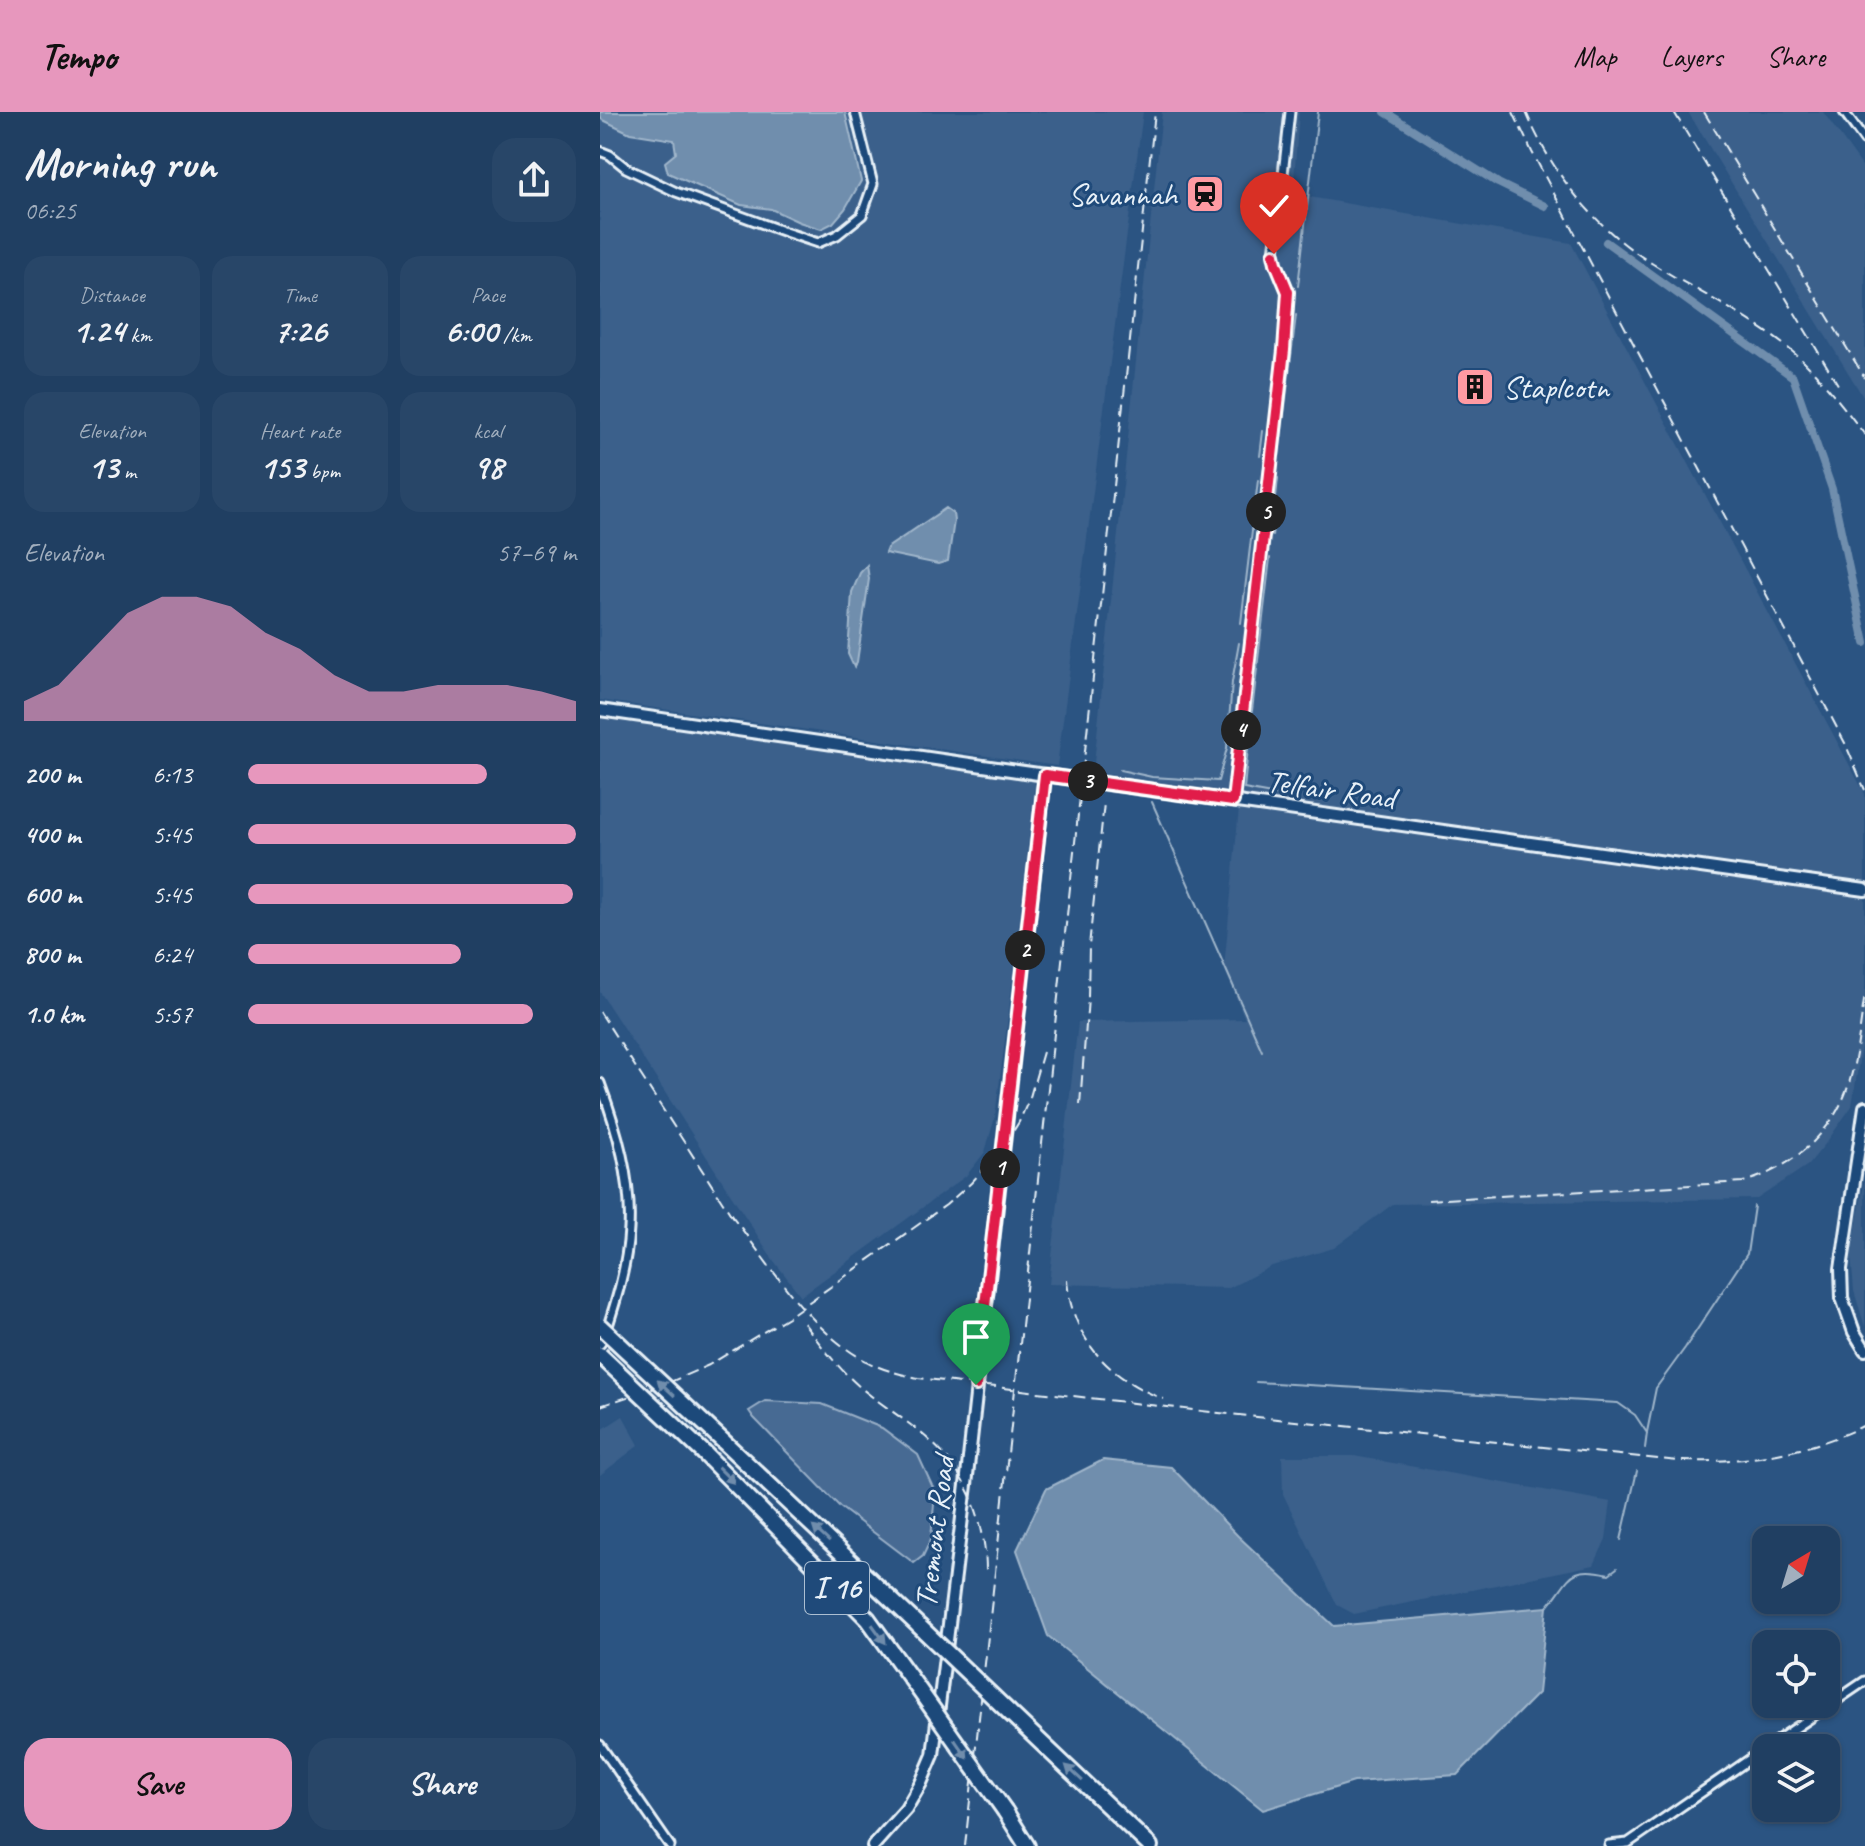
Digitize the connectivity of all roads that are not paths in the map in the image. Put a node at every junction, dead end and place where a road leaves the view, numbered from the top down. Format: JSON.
{"nodes":[{"id":1,"x":855,"y":112,"type":"edge"},
{"id":2,"x":1290,"y":112,"type":"edge"},
{"id":3,"x":1844,"y":112,"type":"edge"},
{"id":4,"x":1865,"y":141,"type":"edge"},
{"id":5,"x":600,"y":151,"type":"edge"},
{"id":6,"x":600,"y":710,"type":"edge"},
{"id":7,"x":1045,"y":775,"type":"junction"},
{"id":8,"x":1233,"y":801,"type":"junction"},
{"id":9,"x":1865,"y":890,"type":"edge"},
{"id":10,"x":600,"y":1083,"type":"edge"},
{"id":11,"x":1865,"y":1107,"type":"edge"},
{"id":12,"x":600,"y":1326,"type":"edge"},
{"id":13,"x":600,"y":1344,"type":"edge"},
{"id":14,"x":1865,"y":1350,"type":"edge"},
{"id":15,"x":600,"y":1355,"type":"edge"},
{"id":16,"x":1865,"y":1681,"type":"edge"},
{"id":17,"x":1787,"y":1734,"type":"edge"},
{"id":18,"x":600,"y":1745,"type":"edge"},
{"id":19,"x":1752,"y":1758,"type":"edge"},
{"id":20,"x":1110,"y":1807,"type":"junction"},
{"id":21,"x":1609,"y":1845,"type":"edge"},
{"id":22,"x":670,"y":1846,"type":"edge"},
{"id":23,"x":873,"y":1846,"type":"edge"},
{"id":24,"x":1027,"y":1846,"type":"edge"},
{"id":25,"x":1150,"y":1846,"type":"edge"},
{"id":26,"x":1162,"y":1846,"type":"edge"}],
"edges":[{"from":1,"to":5,"type":"street"},
{"from":2,"to":8,"type":"street"},
{"from":3,"to":4,"type":"street"},
{"from":6,"to":7,"type":"street","name":"Telfair Road"},
{"from":7,"to":8,"type":"street","name":"Telfair Road"},
{"from":7,"to":23,"type":"street","name":"Tremont Road"},
{"from":8,"to":9,"type":"street","name":"Telfair Road"},
{"from":10,"to":13,"type":"street"},
{"from":11,"to":14,"type":"street"},
{"from":20,"to":12,"type":"highway","number":"I 16","one_way":true,"bridge":true},
{"from":15,"to":24,"type":"highway","number":"I 16","one_way":true,"bridge":true},
{"from":16,"to":17,"type":"street"},
{"from":18,"to":22,"type":"street"},
{"from":19,"to":21,"type":"street"},
{"from":20,"to":25,"type":"highway","number":"I 16"},
{"from":20,"to":26,"type":"highway"}]}
